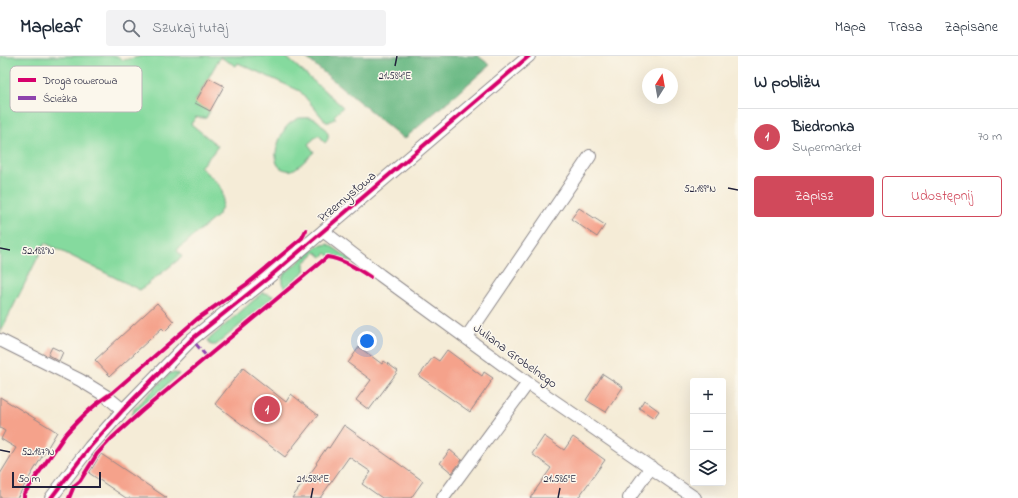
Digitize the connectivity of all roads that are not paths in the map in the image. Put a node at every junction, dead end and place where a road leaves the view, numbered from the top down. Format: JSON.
{"nodes":[{"id":1,"x":529,"y":56,"type":"edge"},
{"id":2,"x":590,"y":156,"type":"dead end"},
{"id":3,"x":323,"y":231,"type":"junction"},
{"id":4,"x":466,"y":338,"type":"junction"},
{"id":5,"x":0,"y":340,"type":"edge"},
{"id":6,"x":528,"y":383,"type":"junction"},
{"id":7,"x":123,"y":410,"type":"junction"},
{"id":8,"x":651,"y":468,"type":"junction"},
{"id":9,"x":51,"y":498,"type":"edge"},
{"id":10,"x":444,"y":498,"type":"edge"},
{"id":11,"x":629,"y":498,"type":"edge"},
{"id":12,"x":696,"y":498,"type":"edge"}],
"edges":[{"from":1,"to":3,"type":"street","name":"Przemysłowa"},
{"from":2,"to":4,"type":"street"},
{"from":3,"to":4,"type":"street","name":"Juliana Grobelnego"},
{"from":3,"to":7,"type":"street","name":"Przemysłowa"},
{"from":4,"to":6,"type":"street","name":"Juliana Grobelnego"},
{"from":5,"to":7,"type":"street"},
{"from":6,"to":8,"type":"street","name":"Juliana Grobelnego"},
{"from":6,"to":10,"type":"street"},
{"from":7,"to":9,"type":"street","name":"Przemysłowa"},
{"from":8,"to":11,"type":"street"},
{"from":8,"to":12,"type":"street","name":"Juliana Grobelnego"}]}
